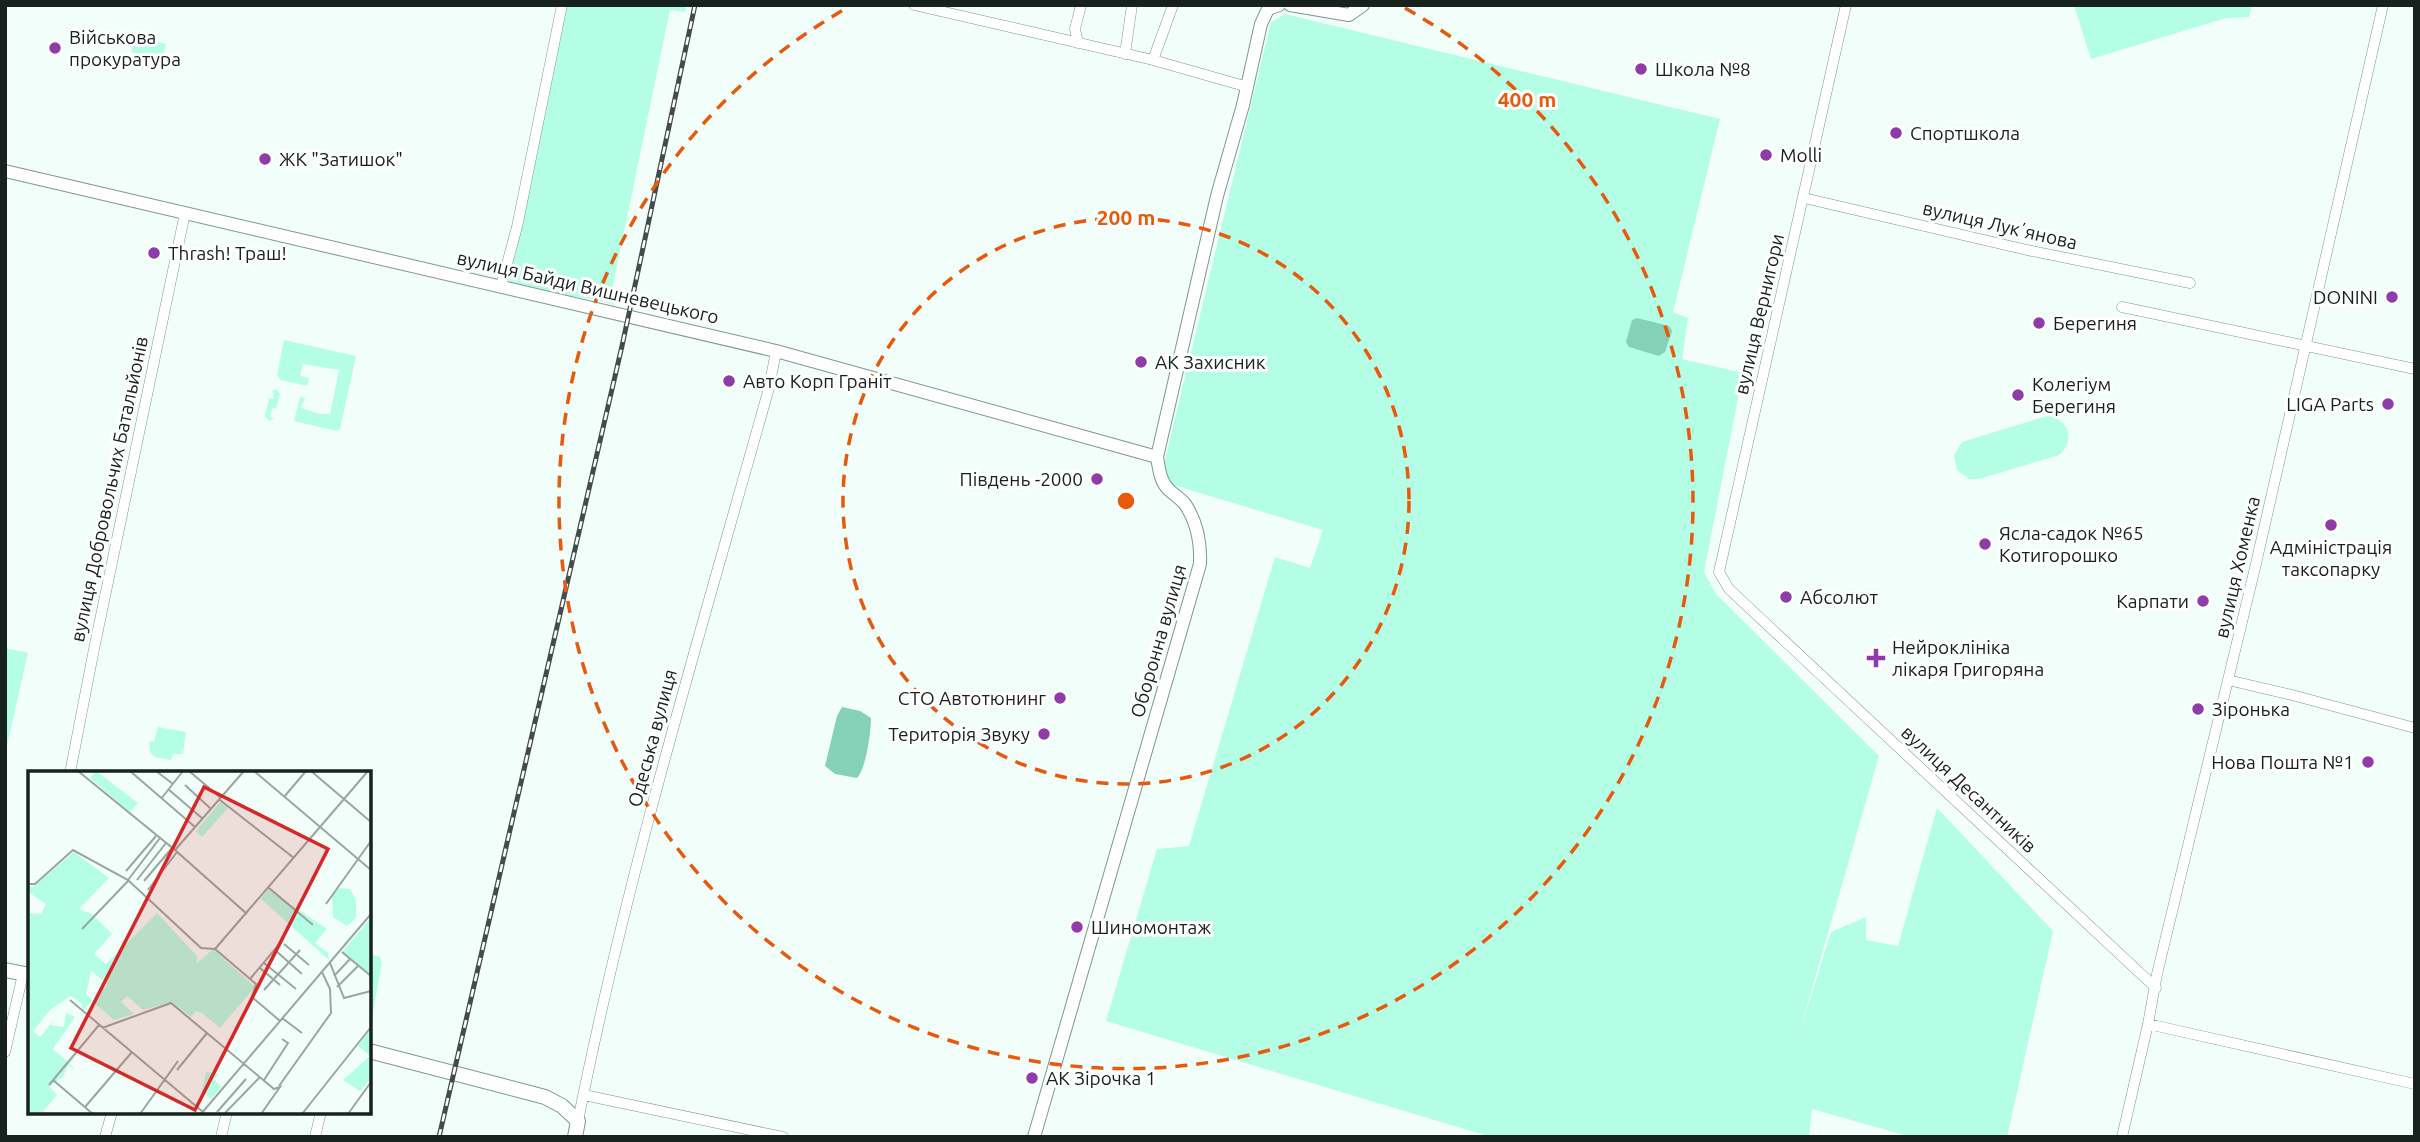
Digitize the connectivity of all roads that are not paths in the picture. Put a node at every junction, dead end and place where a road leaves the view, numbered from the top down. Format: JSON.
{"nodes":[{"id":1,"x":562,"y":5,"type":"edge"},
{"id":2,"x":914,"y":5,"type":"edge"},
{"id":3,"x":1080,"y":5,"type":"edge"},
{"id":4,"x":1132,"y":5,"type":"edge"},
{"id":5,"x":1172,"y":5,"type":"edge"},
{"id":6,"x":1279,"y":5,"type":"edge"},
{"id":7,"x":1290,"y":5,"type":"edge"},
{"id":8,"x":1363,"y":5,"type":"edge"},
{"id":9,"x":1846,"y":5,"type":"edge"},
{"id":10,"x":2383,"y":5,"type":"edge"},
{"id":11,"x":938,"y":8,"type":"edge"},
{"id":12,"x":1078,"y":43,"type":"junction"},
{"id":13,"x":1125,"y":54,"type":"junction"},
{"id":14,"x":1153,"y":60,"type":"junction"},
{"id":15,"x":1248,"y":87,"type":"junction"},
{"id":16,"x":5,"y":171,"type":"edge"},
{"id":17,"x":1804,"y":198,"type":"junction"},
{"id":18,"x":185,"y":213,"type":"junction"},
{"id":19,"x":2190,"y":283,"type":"dead end"},
{"id":20,"x":501,"y":286,"type":"junction"},
{"id":21,"x":2122,"y":307,"type":"dead end"},
{"id":22,"x":2305,"y":346,"type":"junction"},
{"id":23,"x":776,"y":351,"type":"junction"},
{"id":24,"x":2415,"y":369,"type":"edge"},
{"id":25,"x":1157,"y":457,"type":"junction"},
{"id":26,"x":1758,"y":616,"type":"joint"},
{"id":27,"x":2228,"y":680,"type":"junction"},
{"id":28,"x":2415,"y":728,"type":"edge"},
{"id":29,"x":70,"y":771,"type":"edge"},
{"id":30,"x":5,"y":970,"type":"edge"},
{"id":31,"x":26,"y":974,"type":"edge"},
{"id":32,"x":2156,"y":988,"type":"junction"},
{"id":33,"x":2148,"y":1024,"type":"junction"},
{"id":34,"x":5,"y":1052,"type":"edge"},
{"id":35,"x":371,"y":1052,"type":"edge"},
{"id":36,"x":2415,"y":1084,"type":"edge"},
{"id":37,"x":584,"y":1095,"type":"junction"},
{"id":38,"x":111,"y":1114,"type":"edge"},
{"id":39,"x":227,"y":1114,"type":"edge"},
{"id":40,"x":321,"y":1114,"type":"edge"},
{"id":41,"x":578,"y":1121,"type":"junction"},
{"id":42,"x":105,"y":1137,"type":"edge"},
{"id":43,"x":221,"y":1137,"type":"edge"},
{"id":44,"x":315,"y":1137,"type":"edge"},
{"id":45,"x":575,"y":1137,"type":"edge"},
{"id":46,"x":783,"y":1137,"type":"edge"},
{"id":47,"x":1034,"y":1137,"type":"edge"},
{"id":48,"x":2122,"y":1137,"type":"edge"}],
"edges":[{"from":1,"to":20,"type":"street"},
{"from":2,"to":11,"type":"street"},
{"from":3,"to":12,"type":"street"},
{"from":4,"to":13,"type":"street"},
{"from":5,"to":14,"type":"street"},
{"from":6,"to":15,"type":"street"},
{"from":7,"to":8,"type":"street"},
{"from":9,"to":17,"type":"street","name":"вулиця Вернигори"},
{"from":10,"to":22,"type":"street","name":"вулиця Хоменка"},
{"from":11,"to":12,"type":"street"},
{"from":12,"to":13,"type":"street"},
{"from":13,"to":14,"type":"street"},
{"from":14,"to":15,"type":"street"},
{"from":15,"to":25,"type":"street"},
{"from":16,"to":18,"type":"street","name":"вулиця Байди Вишневецького"},
{"from":17,"to":19,"type":"street","name":"вулиця Лукʼянова"},
{"from":17,"to":26,"type":"street","name":"вулиця Вернигори"},
{"from":18,"to":20,"type":"street","name":"вулиця Байди Вишневецького"},
{"from":18,"to":29,"type":"street","name":"вулиця Добровольчих Батальйонів"},
{"from":20,"to":23,"type":"street","name":"вулиця Байди Вишневецького"},
{"from":21,"to":22,"type":"street"},
{"from":22,"to":24,"type":"street"},
{"from":22,"to":27,"type":"street","name":"вулиця Хоменка"},
{"from":23,"to":25,"type":"street","name":"вулиця Байди Вишневецького"},
{"from":23,"to":37,"type":"street","name":"Одеська вулиця"},
{"from":25,"to":47,"type":"street","name":"Оборонна вулиця"},
{"from":26,"to":32,"type":"street","name":"вулиця Десантників"},
{"from":27,"to":28,"type":"street"},
{"from":27,"to":32,"type":"street","name":"вулиця Хоменка"},
{"from":30,"to":31,"type":"main road"},
{"from":31,"to":34,"type":"street"},
{"from":32,"to":33,"type":"street","name":"вулиця Хоменка"},
{"from":33,"to":36,"type":"street"},
{"from":33,"to":48,"type":"street","name":"вулиця Хоменка"},
{"from":35,"to":41,"type":"main road"},
{"from":37,"to":41,"type":"street","name":"Одеська вулиця"},
{"from":37,"to":46,"type":"street"},
{"from":38,"to":42,"type":"street"},
{"from":39,"to":43,"type":"street"},
{"from":40,"to":44,"type":"street"},
{"from":41,"to":45,"type":"main road","name":"Одеська вулиця"}]}
